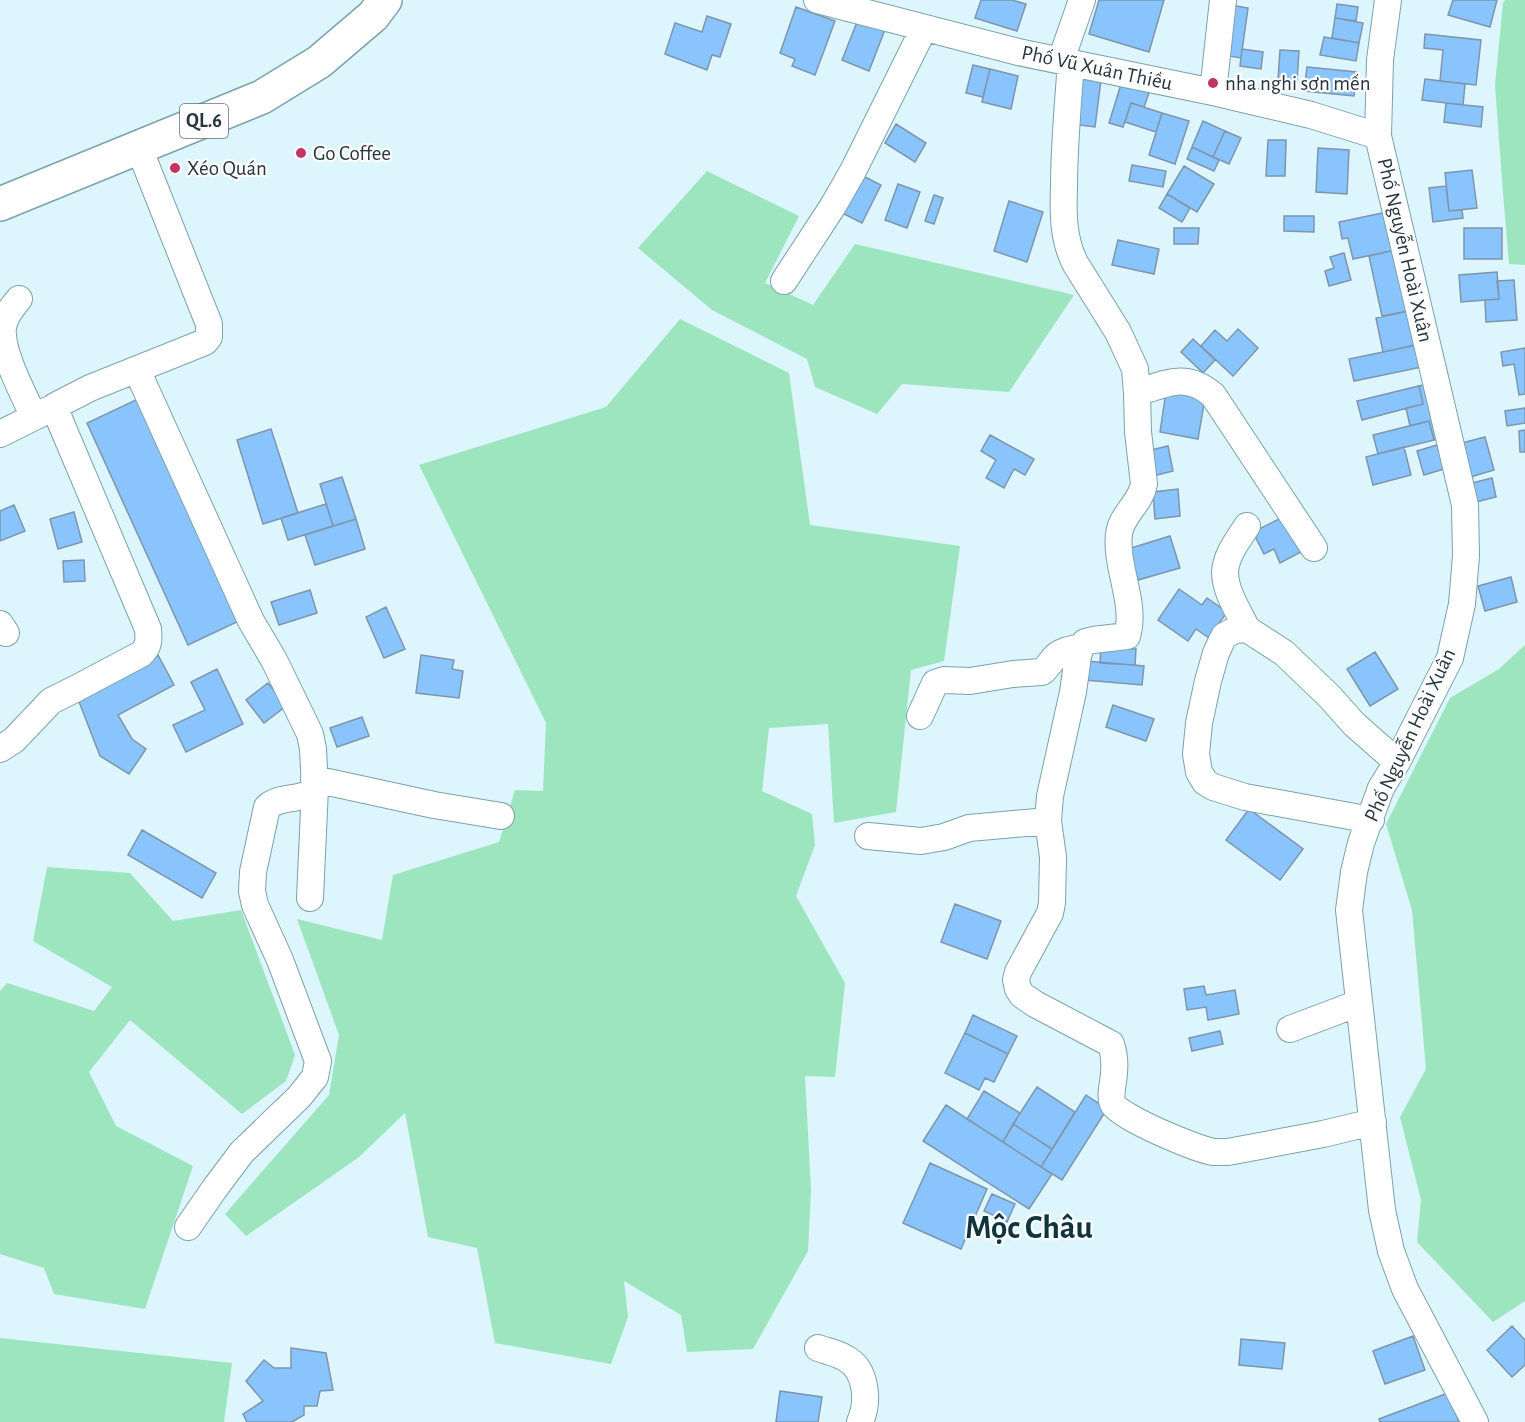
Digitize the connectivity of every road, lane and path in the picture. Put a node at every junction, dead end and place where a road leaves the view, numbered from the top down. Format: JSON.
{"nodes":[{"id":1,"x":385,"y":0,"type":"edge"},
{"id":2,"x":817,"y":0,"type":"edge"},
{"id":3,"x":1082,"y":0,"type":"edge"},
{"id":4,"x":1223,"y":0,"type":"edge"},
{"id":5,"x":1388,"y":0,"type":"edge"},
{"id":6,"x":924,"y":28,"type":"junction"},
{"id":7,"x":1066,"y":61,"type":"junction"},
{"id":8,"x":1213,"y":92,"type":"junction"},
{"id":9,"x":1378,"y":136,"type":"junction"},
{"id":10,"x":140,"y":148,"type":"junction"},
{"id":11,"x":0,"y":204,"type":"edge"},
{"id":12,"x":783,"y":281,"type":"dead end"},
{"id":13,"x":19,"y":299,"type":"dead end"},
{"id":14,"x":137,"y":370,"type":"junction"},
{"id":15,"x":1137,"y":393,"type":"junction"},
{"id":16,"x":45,"y":411,"type":"junction"},
{"id":17,"x":0,"y":434,"type":"edge"},
{"id":18,"x":1247,"y":526,"type":"dead end"},
{"id":19,"x":1314,"y":548,"type":"dead end"},
{"id":20,"x":1247,"y":629,"type":"junction"},
{"id":21,"x":1081,"y":647,"type":"junction"},
{"id":22,"x":920,"y":716,"type":"dead end"},
{"id":23,"x":0,"y":749,"type":"edge"},
{"id":24,"x":1397,"y":762,"type":"junction"},
{"id":25,"x":315,"y":789,"type":"junction"},
{"id":26,"x":489,"y":813,"type":"dead end"},
{"id":27,"x":1371,"y":820,"type":"junction"},
{"id":28,"x":1048,"y":821,"type":"junction"},
{"id":29,"x":868,"y":836,"type":"dead end"},
{"id":30,"x":310,"y":898,"type":"dead end"},
{"id":31,"x":1359,"y":1003,"type":"junction"},
{"id":32,"x":1290,"y":1029,"type":"dead end"},
{"id":33,"x":1373,"y":1122,"type":"junction"},
{"id":34,"x":188,"y":1227,"type":"dead end"},
{"id":35,"x":818,"y":1348,"type":"dead end"},
{"id":36,"x":860,"y":1422,"type":"edge"},
{"id":37,"x":1474,"y":1422,"type":"edge"}],
"edges":[{"from":1,"to":10,"type":"highway","number":"QL.6"},
{"from":2,"to":6,"type":"street","name":"Phố Vũ Xuân Thiều"},
{"from":3,"to":7,"type":"street"},
{"from":4,"to":8,"type":"street"},
{"from":5,"to":9,"type":"street","name":"Phố Nguyễn Hoài Xuân"},
{"from":6,"to":7,"type":"street","name":"Phố Vũ Xuân Thiều"},
{"from":6,"to":12,"type":"street"},
{"from":7,"to":8,"type":"street","name":"Phố Vũ Xuân Thiều"},
{"from":7,"to":15,"type":"street"},
{"from":8,"to":9,"type":"street","name":"Phố Vũ Xuân Thiều"},
{"from":9,"to":24,"type":"street","name":"Phố Nguyễn Hoài Xuân"},
{"from":10,"to":11,"type":"highway","number":"QL.6"},
{"from":10,"to":14,"type":"street"},
{"from":13,"to":16,"type":"street"},
{"from":14,"to":16,"type":"street"},
{"from":14,"to":25,"type":"street"},
{"from":15,"to":19,"type":"street"},
{"from":15,"to":21,"type":"street"},
{"from":16,"to":17,"type":"street"},
{"from":16,"to":23,"type":"street"},
{"from":18,"to":20,"type":"street"},
{"from":20,"to":24,"type":"street"},
{"from":20,"to":27,"type":"street"},
{"from":21,"to":22,"type":"street"},
{"from":21,"to":28,"type":"street"},
{"from":24,"to":27,"type":"street","name":"Phố Nguyễn Hoài Xuân"},
{"from":25,"to":26,"type":"street"},
{"from":25,"to":30,"type":"street"},
{"from":25,"to":34,"type":"street"},
{"from":27,"to":31,"type":"street","name":"Phố Nguyễn Hoài Xuân"},
{"from":28,"to":29,"type":"street"},
{"from":28,"to":33,"type":"street"},
{"from":31,"to":32,"type":"street"},
{"from":31,"to":33,"type":"street","name":"Phố Nguyễn Hoài Xuân"},
{"from":33,"to":37,"type":"street","name":"Phố Nguyễn Hoài Xuân"},
{"from":35,"to":36,"type":"street"}]}
